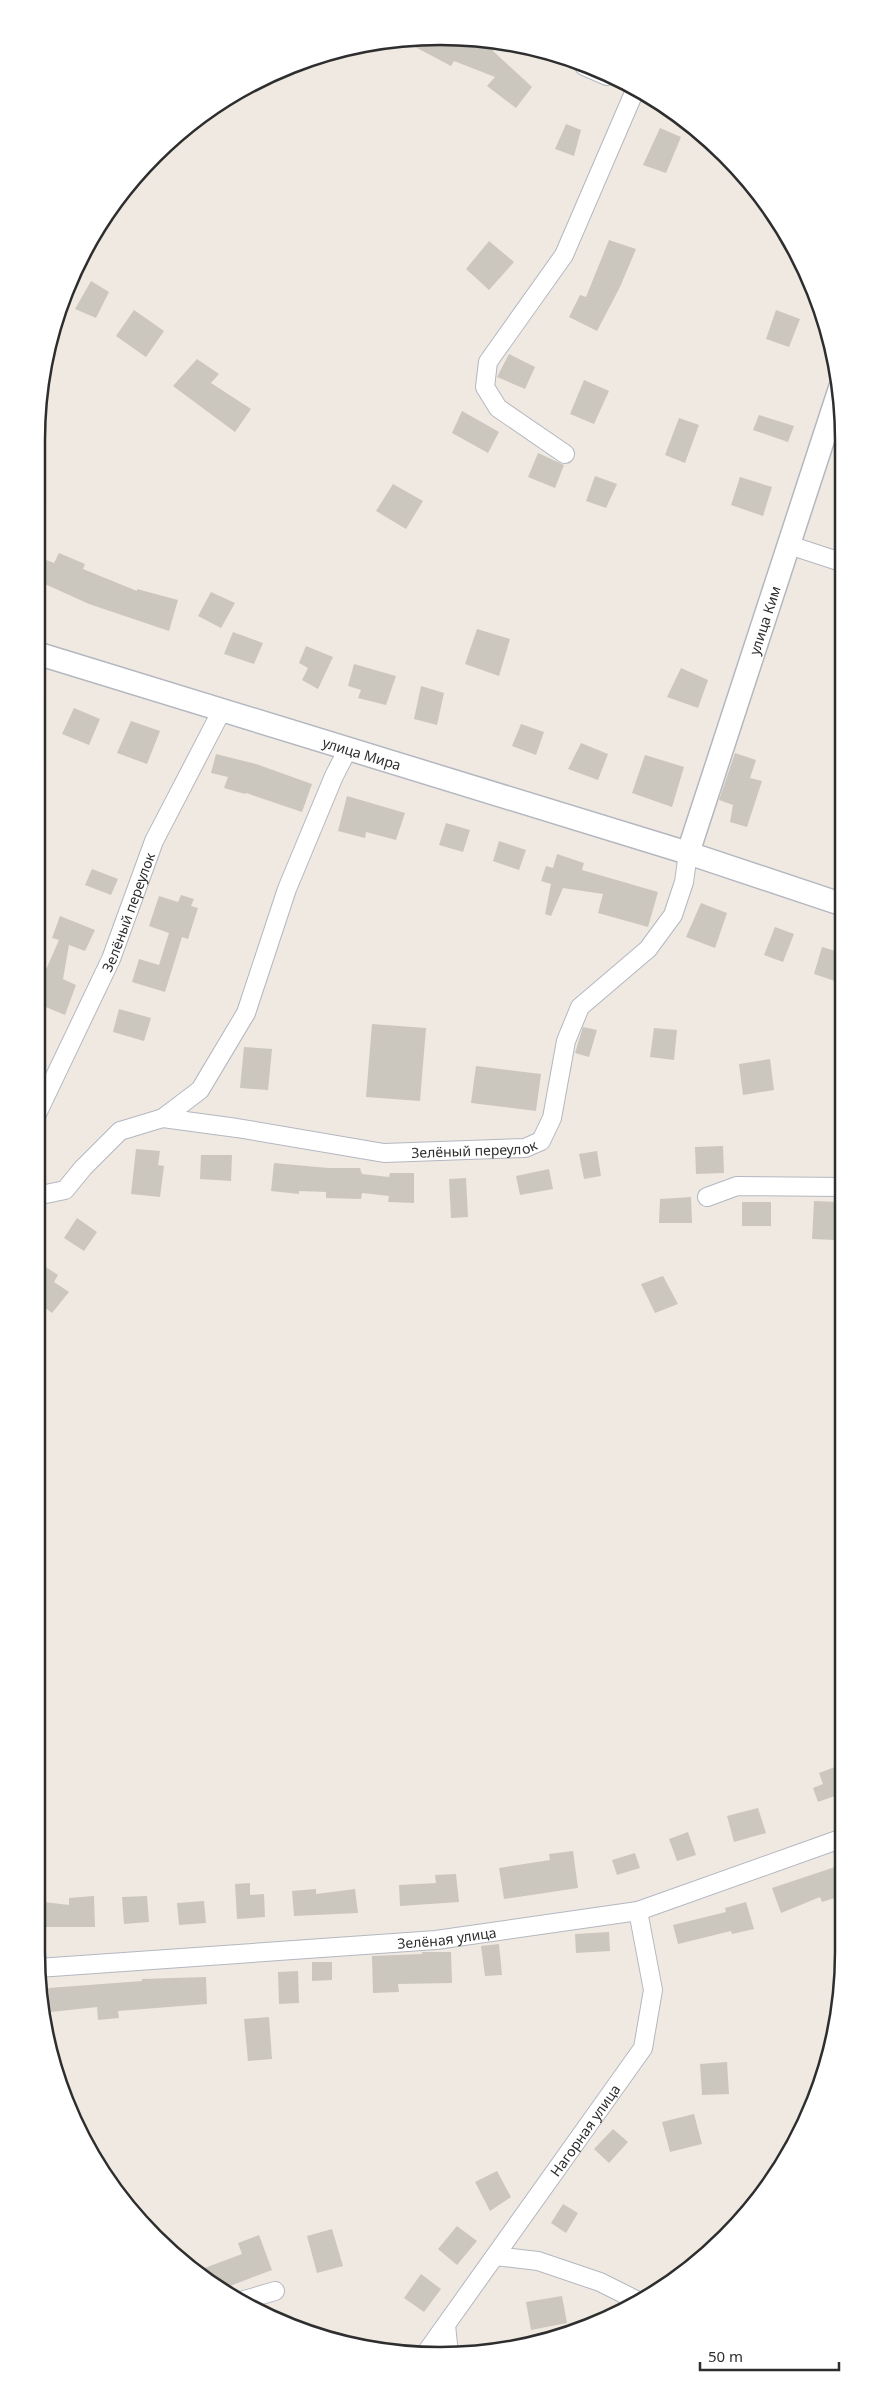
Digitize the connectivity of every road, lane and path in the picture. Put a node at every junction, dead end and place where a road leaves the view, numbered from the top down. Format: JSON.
{"nodes":[{"id":1,"x":633,"y":95,"type":"edge"},
{"id":2,"x":834,"y":408,"type":"edge"},
{"id":3,"x":565,"y":454,"type":"dead end"},
{"id":4,"x":789,"y":545,"type":"junction"},
{"id":5,"x":835,"y":560,"type":"edge"},
{"id":6,"x":45,"y":656,"type":"edge"},
{"id":7,"x":222,"y":710,"type":"junction"},
{"id":8,"x":348,"y":749,"type":"junction"},
{"id":9,"x":688,"y":853,"type":"junction"},
{"id":10,"x":835,"y":902,"type":"edge"},
{"id":11,"x":45,"y":1097,"type":"edge"},
{"id":12,"x":163,"y":1118,"type":"junction"},
{"id":13,"x":835,"y":1187,"type":"edge"},
{"id":14,"x":45,"y":1194,"type":"edge"},
{"id":15,"x":707,"y":1197,"type":"dead end"},
{"id":16,"x":835,"y":1841,"type":"edge"},
{"id":17,"x":638,"y":1910,"type":"junction"},
{"id":18,"x":46,"y":1967,"type":"edge"},
{"id":19,"x":495,"y":2256,"type":"junction"},
{"id":20,"x":275,"y":2291,"type":"dead end"},
{"id":21,"x":250,"y":2298,"type":"edge"},
{"id":22,"x":631,"y":2298,"type":"edge"},
{"id":23,"x":446,"y":2325,"type":"junction"},
{"id":24,"x":430,"y":2347,"type":"edge"},
{"id":25,"x":449,"y":2347,"type":"edge"}],
"edges":[{"from":1,"to":3,"type":"street"},
{"from":2,"to":4,"type":"street","name":"улица Ким"},
{"from":4,"to":5,"type":"street"},
{"from":4,"to":9,"type":"street","name":"улица Ким"},
{"from":6,"to":7,"type":"street","name":"улица Мира"},
{"from":7,"to":8,"type":"street","name":"улица Мира"},
{"from":7,"to":11,"type":"street","name":"Зелёный переулок"},
{"from":8,"to":9,"type":"street","name":"улица Мира"},
{"from":8,"to":12,"type":"street","name":"Зелёный переулок"},
{"from":9,"to":10,"type":"street","name":"улица Мира"},
{"from":9,"to":12,"type":"street","name":"Зелёный переулок"},
{"from":12,"to":14,"type":"street","name":"Зелёный переулок"},
{"from":13,"to":15,"type":"street"},
{"from":16,"to":17,"type":"street","name":"Зелёная улица"},
{"from":17,"to":18,"type":"street","name":"Зелёная улица"},
{"from":17,"to":19,"type":"street","name":"Нагорная улица"},
{"from":19,"to":22,"type":"street"},
{"from":19,"to":23,"type":"street","name":"Нагорная улица"},
{"from":20,"to":21,"type":"street"},
{"from":23,"to":24,"type":"street","name":"Нагорная улица"},
{"from":23,"to":25,"type":"street"}]}
